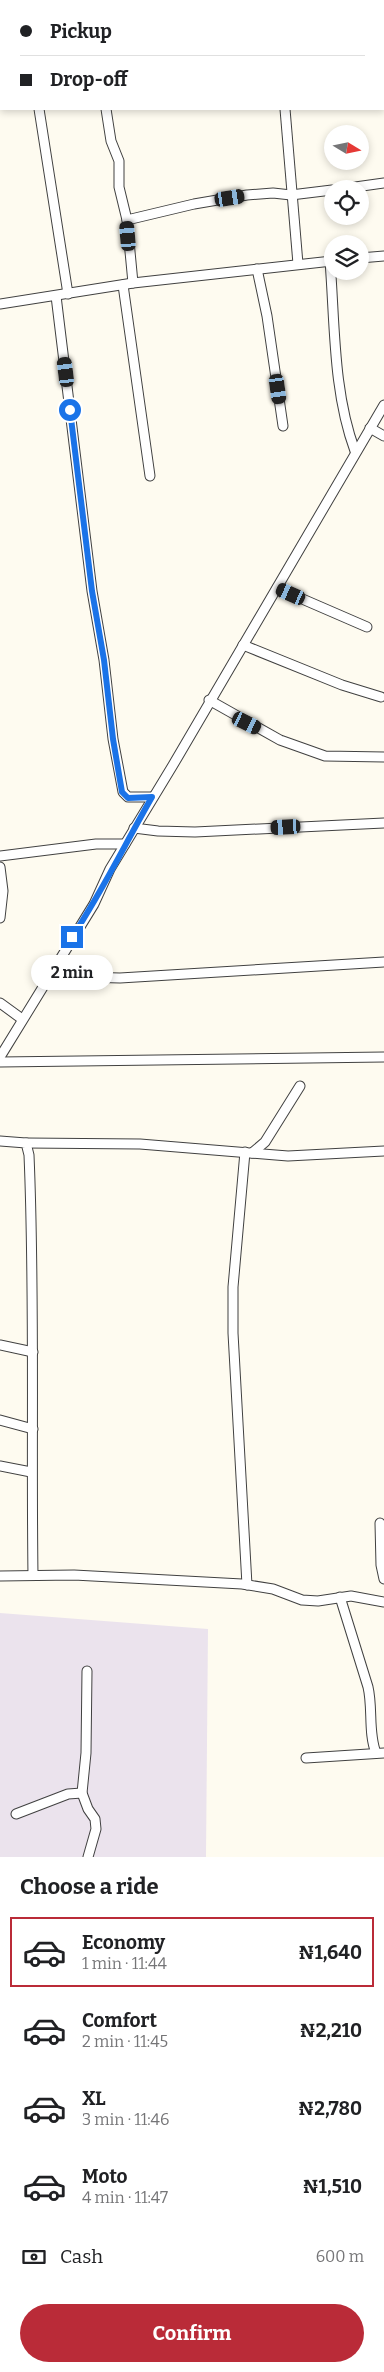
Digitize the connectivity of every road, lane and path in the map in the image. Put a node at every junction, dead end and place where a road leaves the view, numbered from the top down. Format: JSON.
{"nodes":[{"id":1,"x":39,"y":110,"type":"edge"},
{"id":2,"x":106,"y":110,"type":"edge"},
{"id":3,"x":285,"y":110,"type":"edge"},
{"id":4,"x":384,"y":183,"type":"edge"},
{"id":5,"x":369,"y":185,"type":"edge"},
{"id":6,"x":324,"y":191,"type":"edge"},
{"id":7,"x":291,"y":195,"type":"junction"},
{"id":8,"x":127,"y":220,"type":"junction"},
{"id":9,"x":384,"y":256,"type":"edge"},
{"id":10,"x":369,"y":257,"type":"edge"},
{"id":11,"x":324,"y":262,"type":"edge"},
{"id":12,"x":298,"y":264,"type":"junction"},
{"id":13,"x":257,"y":269,"type":"junction"},
{"id":14,"x":332,"y":280,"type":"edge"},
{"id":15,"x":128,"y":284,"type":"junction"},
{"id":16,"x":68,"y":294,"type":"junction"},
{"id":17,"x":56,"y":296,"type":"junction"},
{"id":18,"x":0,"y":304,"type":"edge"},
{"id":19,"x":384,"y":405,"type":"edge"},
{"id":20,"x":283,"y":426,"type":"dead end"},
{"id":21,"x":370,"y":428,"type":"junction"},
{"id":22,"x":384,"y":436,"type":"edge"},
{"id":23,"x":355,"y":451,"type":"junction"},
{"id":24,"x":150,"y":476,"type":"dead end"},
{"id":25,"x":277,"y":588,"type":"junction"},
{"id":26,"x":368,"y":627,"type":"dead end"},
{"id":27,"x":243,"y":645,"type":"junction"},
{"id":28,"x":381,"y":697,"type":"dead end"},
{"id":29,"x":209,"y":700,"type":"junction"},
{"id":30,"x":384,"y":757,"type":"edge"},
{"id":31,"x":152,"y":797,"type":"junction"},
{"id":32,"x":384,"y":823,"type":"edge"},
{"id":33,"x":134,"y":828,"type":"junction"},
{"id":34,"x":124,"y":844,"type":"junction"},
{"id":35,"x":0,"y":856,"type":"edge"},
{"id":36,"x":0,"y":867,"type":"edge"},
{"id":37,"x":0,"y":918,"type":"edge"},
{"id":38,"x":384,"y":962,"type":"edge"},
{"id":39,"x":50,"y":976,"type":"junction"},
{"id":40,"x":0,"y":1003,"type":"edge"},
{"id":41,"x":22,"y":1018,"type":"junction"},
{"id":42,"x":0,"y":1057,"type":"edge"},
{"id":43,"x":384,"y":1057,"type":"edge"},
{"id":44,"x":0,"y":1062,"type":"edge"},
{"id":45,"x":300,"y":1086,"type":"dead end"},
{"id":46,"x":0,"y":1141,"type":"edge"},
{"id":47,"x":26,"y":1143,"type":"junction"},
{"id":48,"x":248,"y":1152,"type":"junction"},
{"id":49,"x":384,"y":1152,"type":"edge"},
{"id":50,"x":0,"y":1345,"type":"edge"},
{"id":51,"x":33,"y":1352,"type":"junction"},
{"id":52,"x":0,"y":1420,"type":"edge"},
{"id":53,"x":32,"y":1429,"type":"junction"},
{"id":54,"x":0,"y":1466,"type":"edge"},
{"id":55,"x":31,"y":1472,"type":"junction"},
{"id":56,"x":380,"y":1523,"type":"dead end"},
{"id":57,"x":33,"y":1575,"type":"junction"},
{"id":58,"x":0,"y":1576,"type":"edge"},
{"id":59,"x":384,"y":1578,"type":"edge"},
{"id":60,"x":247,"y":1585,"type":"junction"},
{"id":61,"x":340,"y":1596,"type":"junction"},
{"id":62,"x":384,"y":1602,"type":"edge"},
{"id":63,"x":87,"y":1672,"type":"dead end"},
{"id":64,"x":380,"y":1753,"type":"edge"},
{"id":65,"x":306,"y":1758,"type":"dead end"},
{"id":66,"x":82,"y":1793,"type":"junction"},
{"id":67,"x":16,"y":1814,"type":"dead end"},
{"id":68,"x":88,"y":1857,"type":"edge"}],
"edges":[{"from":1,"to":16,"type":"street"},
{"from":2,"to":8,"type":"street"},
{"from":3,"to":7,"type":"street"},
{"from":4,"to":5,"type":"street"},
{"from":6,"to":7,"type":"street"},
{"from":7,"to":8,"type":"street"},
{"from":7,"to":12,"type":"street"},
{"from":8,"to":15,"type":"street"},
{"from":9,"to":10,"type":"street"},
{"from":11,"to":12,"type":"street"},
{"from":12,"to":13,"type":"street"},
{"from":13,"to":15,"type":"street"},
{"from":13,"to":20,"type":"street"},
{"from":14,"to":23,"type":"street"},
{"from":15,"to":16,"type":"street"},
{"from":15,"to":24,"type":"street"},
{"from":16,"to":17,"type":"street"},
{"from":17,"to":18,"type":"street"},
{"from":17,"to":31,"type":"street"},
{"from":19,"to":21,"type":"street"},
{"from":21,"to":22,"type":"street"},
{"from":21,"to":23,"type":"street"},
{"from":23,"to":25,"type":"street"},
{"from":25,"to":26,"type":"street"},
{"from":25,"to":27,"type":"street"},
{"from":27,"to":28,"type":"street"},
{"from":27,"to":29,"type":"street"},
{"from":29,"to":30,"type":"street"},
{"from":29,"to":31,"type":"street"},
{"from":31,"to":33,"type":"street"},
{"from":32,"to":33,"type":"street"},
{"from":33,"to":34,"type":"street"},
{"from":34,"to":35,"type":"street"},
{"from":34,"to":39,"type":"street"},
{"from":36,"to":37,"type":"street"},
{"from":38,"to":39,"type":"street"},
{"from":39,"to":41,"type":"street"},
{"from":40,"to":41,"type":"street"},
{"from":41,"to":42,"type":"street"},
{"from":43,"to":44,"type":"street"},
{"from":45,"to":48,"type":"street"},
{"from":46,"to":47,"type":"street"},
{"from":47,"to":48,"type":"street"},
{"from":47,"to":51,"type":"street"},
{"from":48,"to":49,"type":"street"},
{"from":48,"to":60,"type":"street"},
{"from":50,"to":51,"type":"street"},
{"from":51,"to":53,"type":"street"},
{"from":52,"to":53,"type":"street"},
{"from":53,"to":55,"type":"street"},
{"from":54,"to":55,"type":"street"},
{"from":55,"to":57,"type":"street"},
{"from":56,"to":59,"type":"street"},
{"from":57,"to":58,"type":"street"},
{"from":57,"to":60,"type":"street"},
{"from":60,"to":61,"type":"street"},
{"from":61,"to":62,"type":"street"},
{"from":61,"to":64,"type":"street"},
{"from":63,"to":66,"type":"street"},
{"from":64,"to":65,"type":"street"},
{"from":66,"to":67,"type":"street"},
{"from":66,"to":68,"type":"street"}]}
